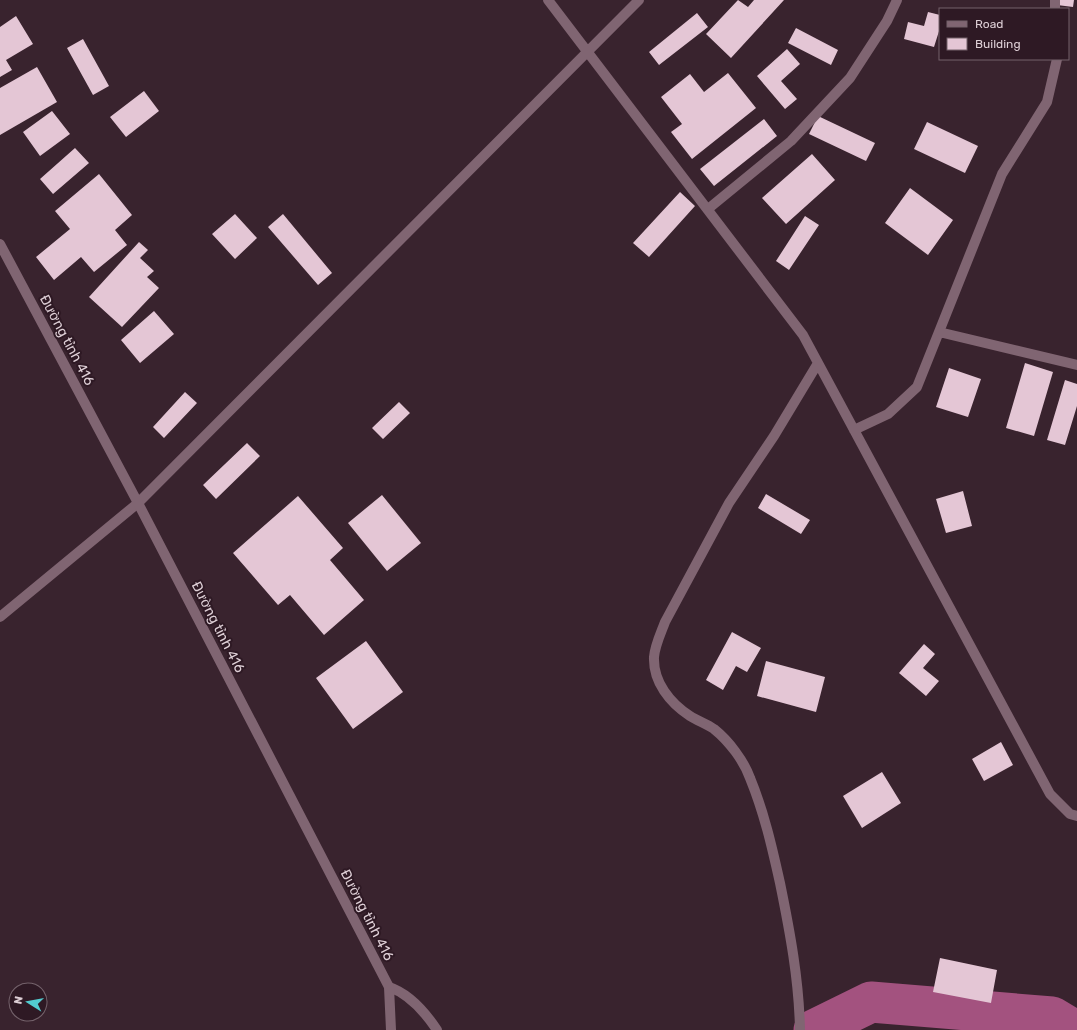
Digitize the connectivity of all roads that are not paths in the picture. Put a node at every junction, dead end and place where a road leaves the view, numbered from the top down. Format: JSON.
{"nodes":[{"id":1,"x":548,"y":0,"type":"edge"},
{"id":2,"x":639,"y":0,"type":"edge"},
{"id":3,"x":897,"y":0,"type":"edge"},
{"id":4,"x":588,"y":51,"type":"junction"},
{"id":5,"x":1057,"y":60,"type":"edge"},
{"id":6,"x":708,"y":209,"type":"junction"},
{"id":7,"x":0,"y":244,"type":"edge"},
{"id":8,"x":939,"y":332,"type":"junction"},
{"id":9,"x":818,"y":364,"type":"junction"},
{"id":10,"x":1077,"y":365,"type":"edge"},
{"id":11,"x":854,"y":430,"type":"junction"},
{"id":12,"x":138,"y":503,"type":"junction"},
{"id":13,"x":0,"y":617,"type":"edge"},
{"id":14,"x":1077,"y":816,"type":"edge"},
{"id":15,"x":389,"y":987,"type":"junction"},
{"id":16,"x":391,"y":1030,"type":"edge"},
{"id":17,"x":437,"y":1030,"type":"edge"},
{"id":18,"x":800,"y":1030,"type":"edge"}],
"edges":[{"from":1,"to":4,"type":"street"},
{"from":2,"to":4,"type":"street"},
{"from":3,"to":6,"type":"street"},
{"from":4,"to":6,"type":"street"},
{"from":4,"to":12,"type":"street"},
{"from":5,"to":8,"type":"street"},
{"from":6,"to":9,"type":"street"},
{"from":7,"to":12,"type":"street","name":"Đường tỉnh 416"},
{"from":8,"to":10,"type":"street"},
{"from":8,"to":11,"type":"street"},
{"from":9,"to":11,"type":"street"},
{"from":9,"to":18,"type":"street"},
{"from":11,"to":14,"type":"street"},
{"from":12,"to":13,"type":"street"},
{"from":12,"to":15,"type":"street","name":"Đường tỉnh 416"},
{"from":15,"to":16,"type":"street","name":"Đường tỉnh 416"},
{"from":15,"to":17,"type":"street"}]}
